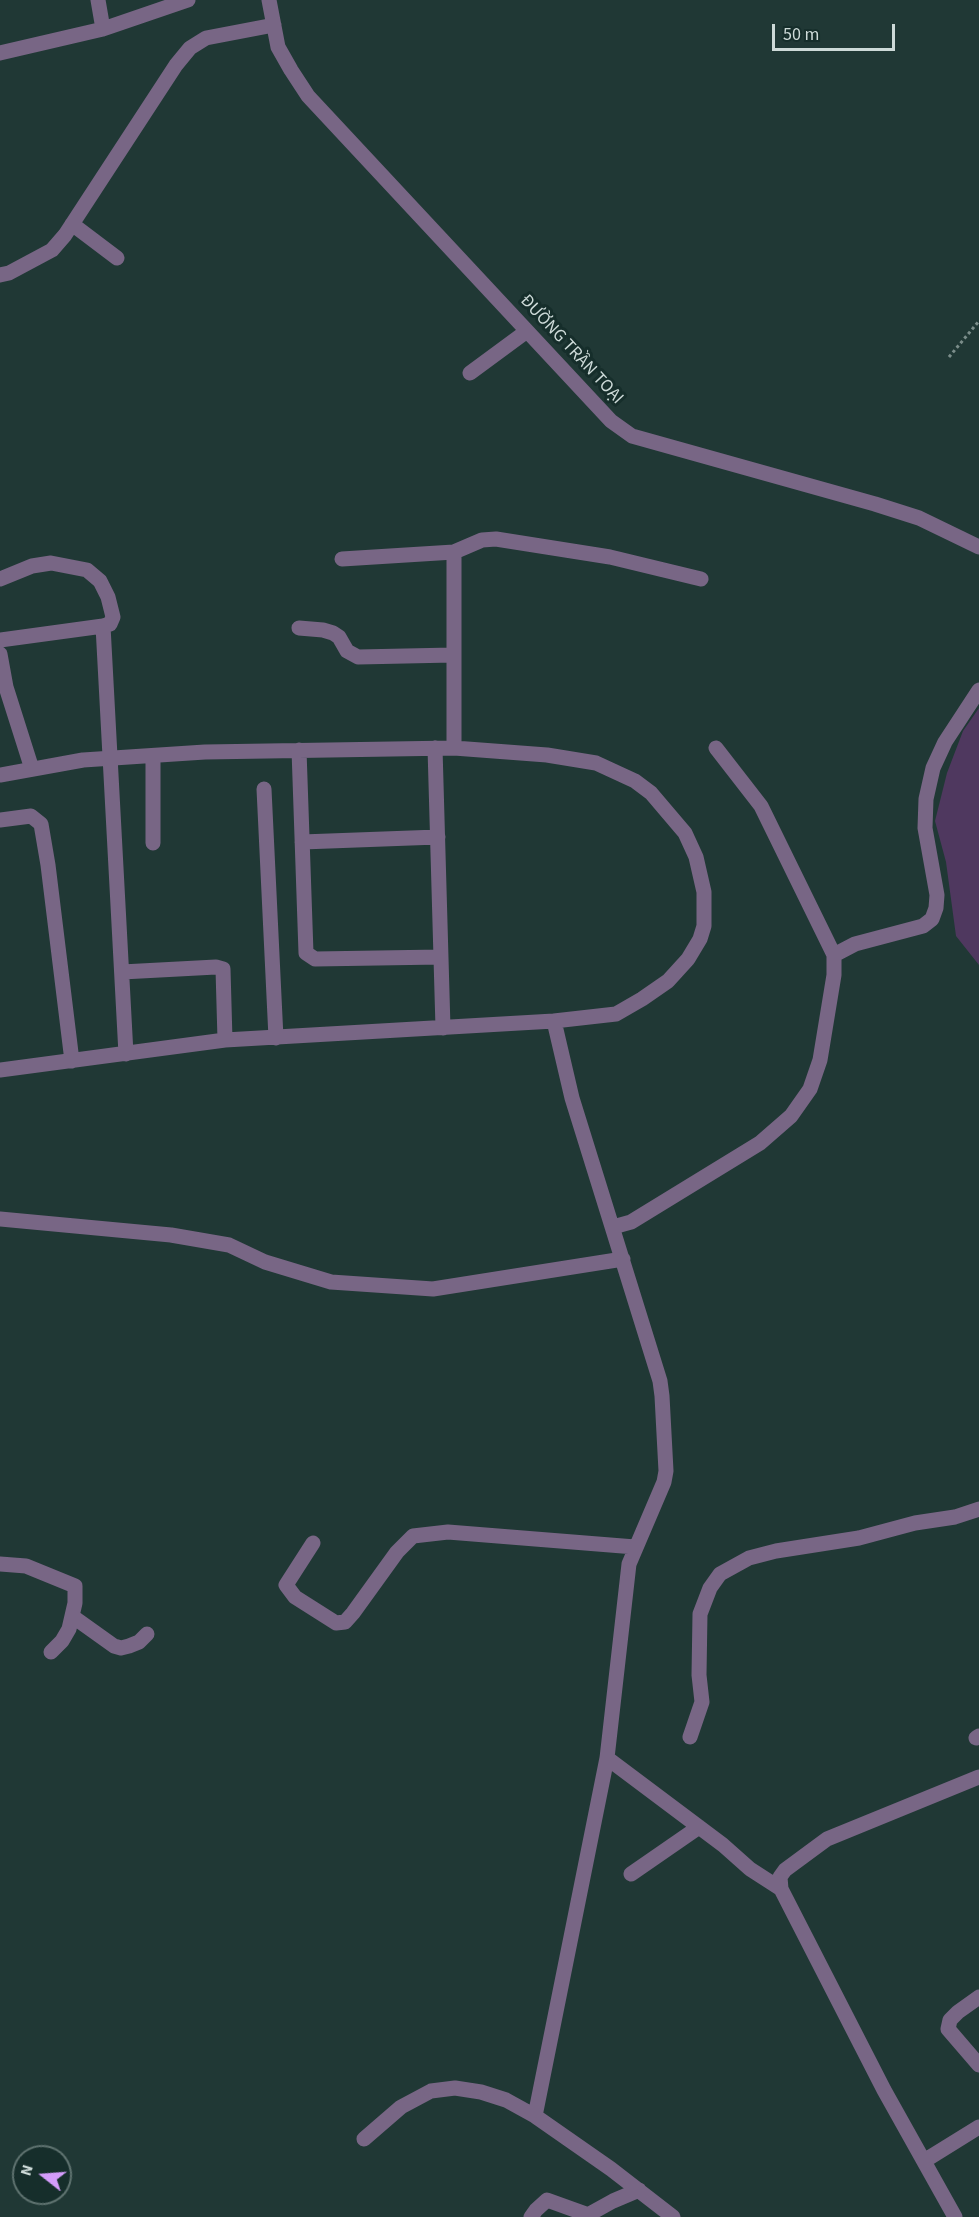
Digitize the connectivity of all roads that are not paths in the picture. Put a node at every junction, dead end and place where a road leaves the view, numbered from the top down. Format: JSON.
{"nodes":[{"id":1,"x":99,"y":0,"type":"edge"},
{"id":2,"x":189,"y":0,"type":"edge"},
{"id":3,"x":268,"y":0,"type":"edge"},
{"id":4,"x":274,"y":25,"type":"junction"},
{"id":5,"x":103,"y":29,"type":"junction"},
{"id":6,"x":0,"y":53,"type":"edge"},
{"id":7,"x":72,"y":224,"type":"junction"},
{"id":8,"x":117,"y":258,"type":"dead end"},
{"id":9,"x":0,"y":275,"type":"edge"},
{"id":10,"x":527,"y":331,"type":"junction"},
{"id":11,"x":470,"y":373,"type":"dead end"},
{"id":12,"x":979,"y":547,"type":"edge"},
{"id":13,"x":454,"y":552,"type":"junction"},
{"id":14,"x":342,"y":559,"type":"dead end"},
{"id":15,"x":0,"y":579,"type":"edge"},
{"id":16,"x":701,"y":579,"type":"dead end"},
{"id":17,"x":103,"y":626,"type":"junction"},
{"id":18,"x":299,"y":628,"type":"dead end"},
{"id":19,"x":0,"y":640,"type":"edge"},
{"id":20,"x":0,"y":654,"type":"edge"},
{"id":21,"x":453,"y":655,"type":"junction"},
{"id":22,"x":979,"y":690,"type":"edge"},
{"id":23,"x":435,"y":748,"type":"junction"},
{"id":24,"x":454,"y":748,"type":"junction"},
{"id":25,"x":716,"y":748,"type":"dead end"},
{"id":26,"x":299,"y":750,"type":"junction"},
{"id":27,"x":153,"y":757,"type":"junction"},
{"id":28,"x":109,"y":758,"type":"junction"},
{"id":29,"x":32,"y":769,"type":"junction"},
{"id":30,"x":0,"y":775,"type":"edge"},
{"id":31,"x":264,"y":789,"type":"dead end"},
{"id":32,"x":0,"y":820,"type":"edge"},
{"id":33,"x":438,"y":837,"type":"junction"},
{"id":34,"x":302,"y":842,"type":"junction"},
{"id":35,"x":153,"y":843,"type":"dead end"},
{"id":36,"x":834,"y":955,"type":"junction"},
{"id":37,"x":441,"y":957,"type":"junction"},
{"id":38,"x":122,"y":972,"type":"junction"},
{"id":39,"x":554,"y":1021,"type":"junction"},
{"id":40,"x":444,"y":1028,"type":"junction"},
{"id":41,"x":276,"y":1038,"type":"junction"},
{"id":42,"x":225,"y":1041,"type":"junction"},
{"id":43,"x":126,"y":1054,"type":"junction"},
{"id":44,"x":72,"y":1061,"type":"junction"},
{"id":45,"x":0,"y":1070,"type":"edge"},
{"id":46,"x":0,"y":1218,"type":"edge"},
{"id":47,"x":613,"y":1227,"type":"junction"},
{"id":48,"x":623,"y":1259,"type":"junction"},
{"id":49,"x":979,"y":1509,"type":"edge"},
{"id":50,"x":313,"y":1543,"type":"dead end"},
{"id":51,"x":635,"y":1547,"type":"junction"},
{"id":52,"x":0,"y":1564,"type":"edge"},
{"id":53,"x":72,"y":1616,"type":"junction"},
{"id":54,"x":147,"y":1634,"type":"dead end"},
{"id":55,"x":51,"y":1652,"type":"dead end"},
{"id":56,"x":690,"y":1737,"type":"dead end"},
{"id":57,"x":607,"y":1758,"type":"junction"},
{"id":58,"x":979,"y":1777,"type":"edge"},
{"id":59,"x":699,"y":1827,"type":"junction"},
{"id":60,"x":631,"y":1874,"type":"dead end"},
{"id":61,"x":781,"y":1889,"type":"junction"},
{"id":62,"x":979,"y":1996,"type":"edge"},
{"id":63,"x":979,"y":2065,"type":"edge"},
{"id":64,"x":535,"y":2116,"type":"junction"},
{"id":65,"x":979,"y":2127,"type":"edge"},
{"id":66,"x":364,"y":2139,"type":"dead end"},
{"id":67,"x":924,"y":2161,"type":"junction"},
{"id":68,"x":639,"y":2190,"type":"junction"},
{"id":69,"x":585,"y":2216,"type":"edge"},
{"id":70,"x":531,"y":2217,"type":"edge"},
{"id":71,"x":673,"y":2217,"type":"edge"},
{"id":72,"x":955,"y":2217,"type":"edge"}],
"edges":[{"from":1,"to":5,"type":"street"},
{"from":2,"to":5,"type":"street"},
{"from":3,"to":4,"type":"street","name":"ĐƯỜNG TRẦN TOẠI"},
{"from":4,"to":7,"type":"street"},
{"from":4,"to":10,"type":"street","name":"ĐƯỜNG TRẦN TOẠI"},
{"from":5,"to":6,"type":"street"},
{"from":7,"to":8,"type":"street"},
{"from":7,"to":9,"type":"street"},
{"from":10,"to":11,"type":"street"},
{"from":10,"to":12,"type":"street","name":"ĐƯỜNG TRẦN TOẠI"},
{"from":13,"to":14,"type":"street"},
{"from":13,"to":16,"type":"street"},
{"from":13,"to":21,"type":"street"},
{"from":15,"to":17,"type":"street"},
{"from":17,"to":19,"type":"street"},
{"from":17,"to":28,"type":"street"},
{"from":18,"to":21,"type":"street"},
{"from":20,"to":29,"type":"street"},
{"from":21,"to":24,"type":"street"},
{"from":22,"to":36,"type":"street"},
{"from":23,"to":24,"type":"street"},
{"from":23,"to":26,"type":"street"},
{"from":23,"to":33,"type":"street"},
{"from":24,"to":39,"type":"street"},
{"from":25,"to":36,"type":"street"},
{"from":26,"to":27,"type":"street"},
{"from":26,"to":34,"type":"street"},
{"from":27,"to":28,"type":"street"},
{"from":27,"to":35,"type":"street"},
{"from":28,"to":29,"type":"street"},
{"from":28,"to":38,"type":"street"},
{"from":29,"to":30,"type":"street"},
{"from":31,"to":41,"type":"street"},
{"from":32,"to":44,"type":"street"},
{"from":33,"to":34,"type":"street"},
{"from":33,"to":37,"type":"street"},
{"from":34,"to":37,"type":"street"},
{"from":36,"to":47,"type":"street"},
{"from":37,"to":40,"type":"street"},
{"from":38,"to":42,"type":"street"},
{"from":38,"to":43,"type":"street"},
{"from":39,"to":40,"type":"street"},
{"from":39,"to":47,"type":"street"},
{"from":40,"to":41,"type":"street"},
{"from":41,"to":42,"type":"street"},
{"from":42,"to":43,"type":"street"},
{"from":43,"to":44,"type":"street"},
{"from":44,"to":45,"type":"street"},
{"from":46,"to":48,"type":"street"},
{"from":47,"to":48,"type":"street"},
{"from":48,"to":51,"type":"street"},
{"from":49,"to":56,"type":"street"},
{"from":50,"to":51,"type":"street"},
{"from":51,"to":57,"type":"street"},
{"from":52,"to":53,"type":"street"},
{"from":53,"to":54,"type":"street"},
{"from":53,"to":55,"type":"street"},
{"from":57,"to":59,"type":"street"},
{"from":57,"to":64,"type":"street"},
{"from":58,"to":61,"type":"street"},
{"from":59,"to":60,"type":"street"},
{"from":59,"to":61,"type":"street"},
{"from":61,"to":67,"type":"street"},
{"from":62,"to":63,"type":"street"},
{"from":64,"to":66,"type":"street"},
{"from":64,"to":68,"type":"street"},
{"from":65,"to":67,"type":"street"},
{"from":67,"to":72,"type":"street"},
{"from":68,"to":69,"type":"street"},
{"from":68,"to":71,"type":"street"},
{"from":69,"to":70,"type":"street"}]}
